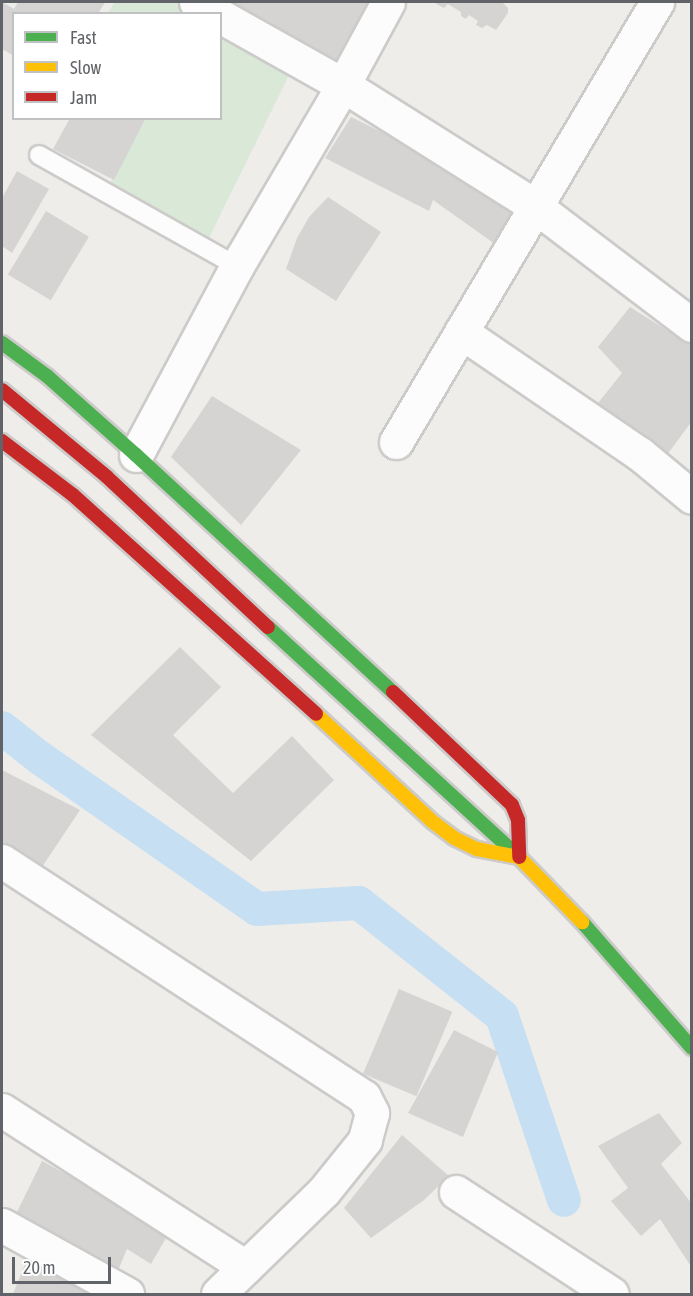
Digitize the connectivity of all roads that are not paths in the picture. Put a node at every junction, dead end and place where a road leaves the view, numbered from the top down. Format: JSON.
{"nodes":[{"id":1,"x":196,"y":2,"type":"edge"},
{"id":2,"x":388,"y":2,"type":"edge"},
{"id":3,"x":657,"y":2,"type":"edge"},
{"id":4,"x":214,"y":12,"type":"edge"},
{"id":5,"x":222,"y":17,"type":"edge"},
{"id":6,"x":343,"y":85,"type":"junction"},
{"id":7,"x":39,"y":155,"type":"dead end"},
{"id":8,"x":535,"y":206,"type":"junction"},
{"id":9,"x":237,"y":266,"type":"junction"},
{"id":10,"x":692,"y":325,"type":"edge"},
{"id":11,"x":461,"y":332,"type":"junction"},
{"id":12,"x":2,"y":343,"type":"edge"},
{"id":13,"x":2,"y":390,"type":"edge"},
{"id":14,"x":2,"y":441,"type":"edge"},
{"id":15,"x":396,"y":442,"type":"dead end"},
{"id":16,"x":136,"y":455,"type":"junction"},
{"id":17,"x":692,"y":497,"type":"edge"},
{"id":18,"x":519,"y":857,"type":"junction"},
{"id":19,"x":2,"y":861,"type":"edge"},
{"id":20,"x":692,"y":1048,"type":"edge"},
{"id":21,"x":2,"y":1110,"type":"edge"},
{"id":22,"x":456,"y":1192,"type":"dead end"},
{"id":23,"x":2,"y":1225,"type":"edge"},
{"id":24,"x":246,"y":1267,"type":"junction"},
{"id":25,"x":127,"y":1294,"type":"edge"},
{"id":26,"x":218,"y":1294,"type":"edge"},
{"id":27,"x":612,"y":1294,"type":"edge"}],
"edges":[{"from":1,"to":4,"type":"street"},
{"from":2,"to":6,"type":"street"},
{"from":3,"to":8,"type":"street"},
{"from":5,"to":6,"type":"street"},
{"from":6,"to":8,"type":"street"},
{"from":6,"to":9,"type":"street"},
{"from":7,"to":9,"type":"lane"},
{"from":8,"to":10,"type":"street"},
{"from":8,"to":11,"type":"street"},
{"from":9,"to":16,"type":"street"},
{"from":11,"to":15,"type":"street"},
{"from":11,"to":17,"type":"street"},
{"from":12,"to":16,"type":"main road"},
{"from":13,"to":18,"type":"main road"},
{"from":14,"to":18,"type":"main road"},
{"from":16,"to":18,"type":"main road"},
{"from":18,"to":20,"type":"main road"},
{"from":19,"to":24,"type":"street"},
{"from":21,"to":24,"type":"street"},
{"from":22,"to":27,"type":"street"},
{"from":23,"to":25,"type":"street"},
{"from":24,"to":26,"type":"street"}]}
